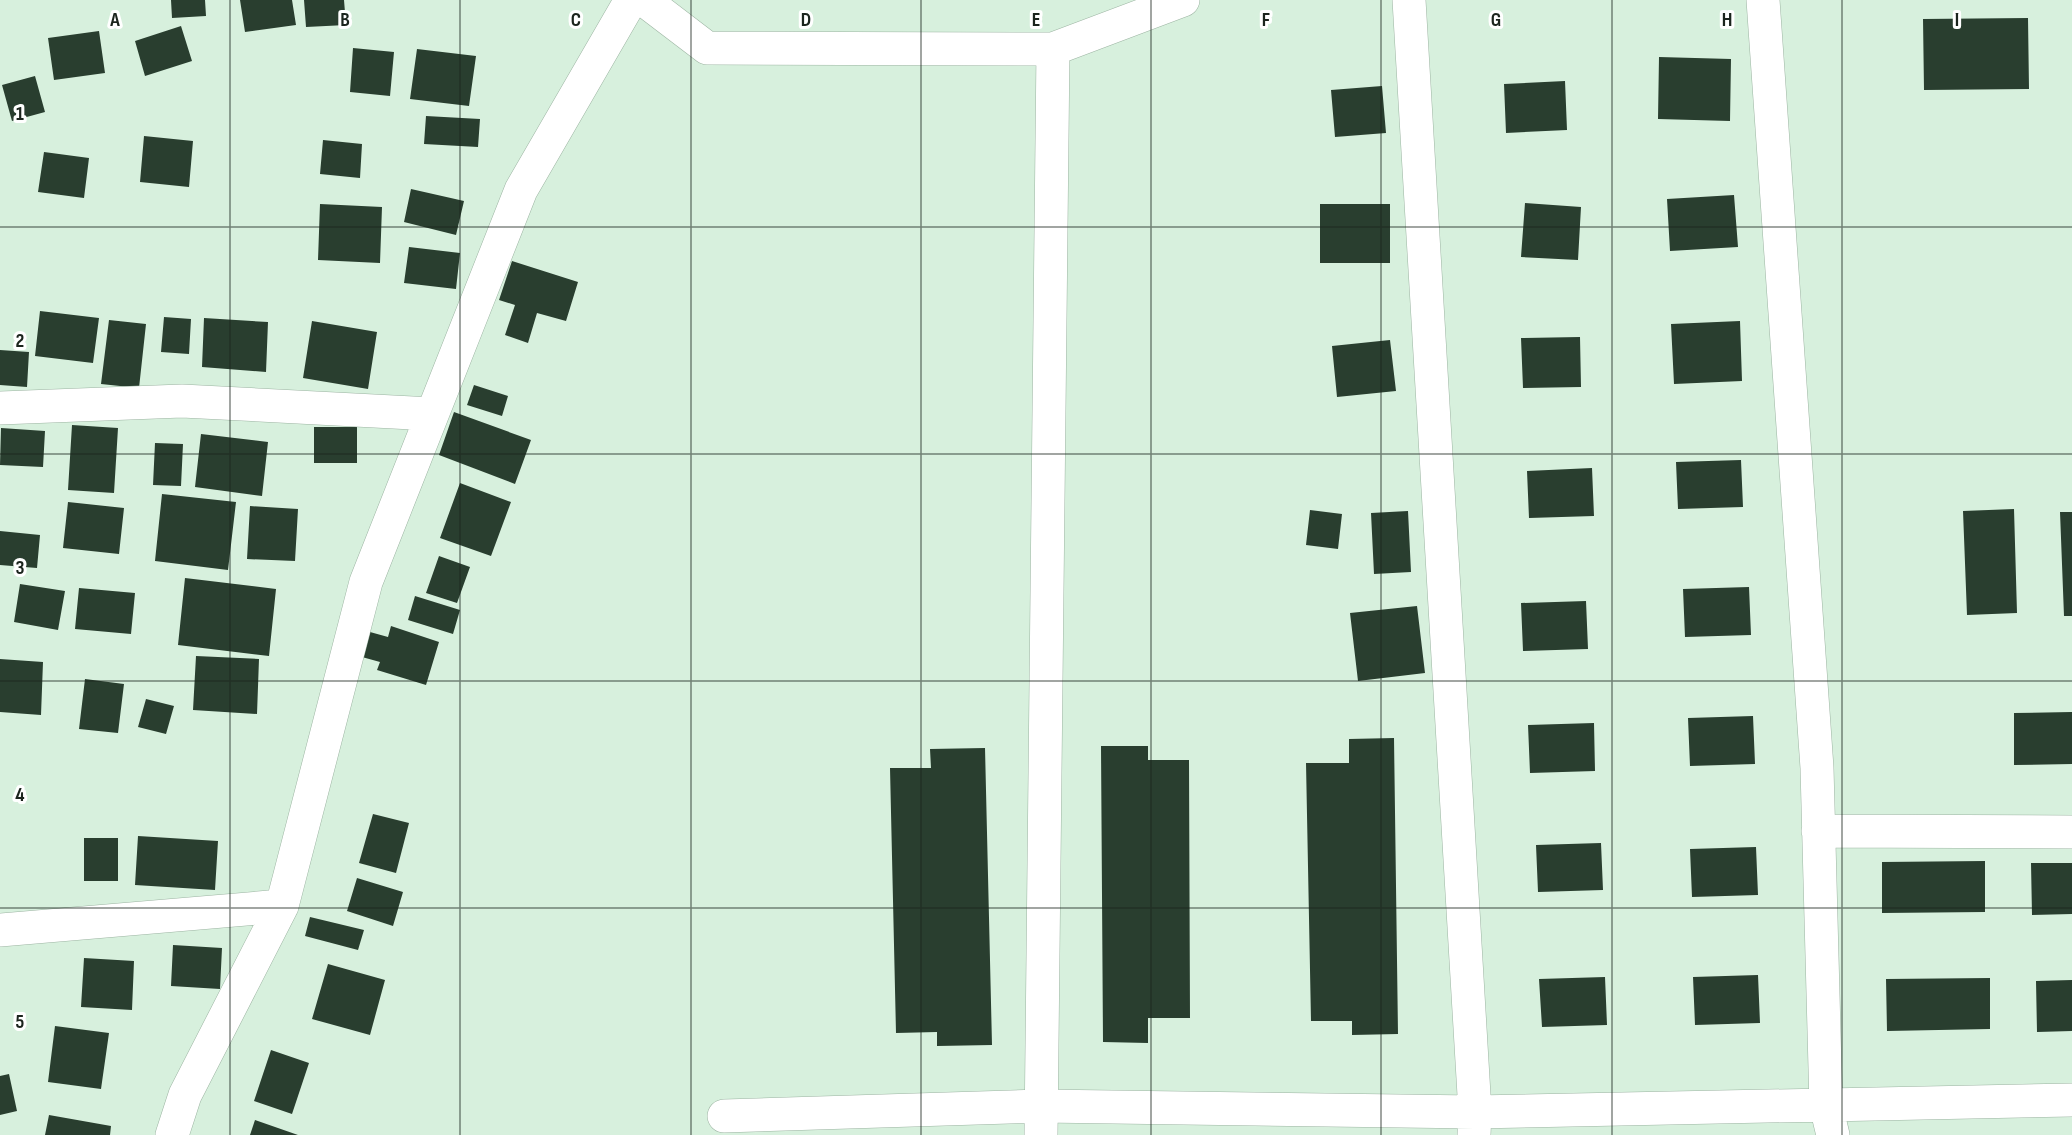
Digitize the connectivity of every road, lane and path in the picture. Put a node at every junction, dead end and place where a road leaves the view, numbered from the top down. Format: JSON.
{"nodes":[{"id":1,"x":631,"y":0,"type":"edge"},
{"id":2,"x":644,"y":0,"type":"edge"},
{"id":3,"x":1183,"y":0,"type":"edge"},
{"id":4,"x":1409,"y":0,"type":"edge"},
{"id":5,"x":1763,"y":0,"type":"edge"},
{"id":6,"x":1053,"y":49,"type":"junction"},
{"id":7,"x":0,"y":408,"type":"edge"},
{"id":8,"x":432,"y":414,"type":"junction"},
{"id":9,"x":1818,"y":831,"type":"junction"},
{"id":10,"x":2072,"y":832,"type":"edge"},
{"id":11,"x":282,"y":906,"type":"junction"},
{"id":12,"x":0,"y":930,"type":"edge"},
{"id":13,"x":2072,"y":1100,"type":"edge"},
{"id":14,"x":723,"y":1116,"type":"dead end"},
{"id":15,"x":1830,"y":1120,"type":"edge"},
{"id":16,"x":1042,"y":1121,"type":"edge"},
{"id":17,"x":1474,"y":1123,"type":"edge"},
{"id":18,"x":172,"y":1135,"type":"edge"}],
"edges":[{"from":1,"to":8,"type":"street"},
{"from":2,"to":6,"type":"street"},
{"from":3,"to":6,"type":"street"},
{"from":4,"to":17,"type":"street"},
{"from":5,"to":9,"type":"street"},
{"from":6,"to":16,"type":"street"},
{"from":7,"to":8,"type":"street"},
{"from":8,"to":11,"type":"street"},
{"from":9,"to":10,"type":"street"},
{"from":9,"to":15,"type":"street"},
{"from":11,"to":12,"type":"street"},
{"from":11,"to":18,"type":"street"},
{"from":13,"to":15,"type":"street"},
{"from":14,"to":16,"type":"street"},
{"from":15,"to":17,"type":"street"},
{"from":16,"to":17,"type":"street"}]}
